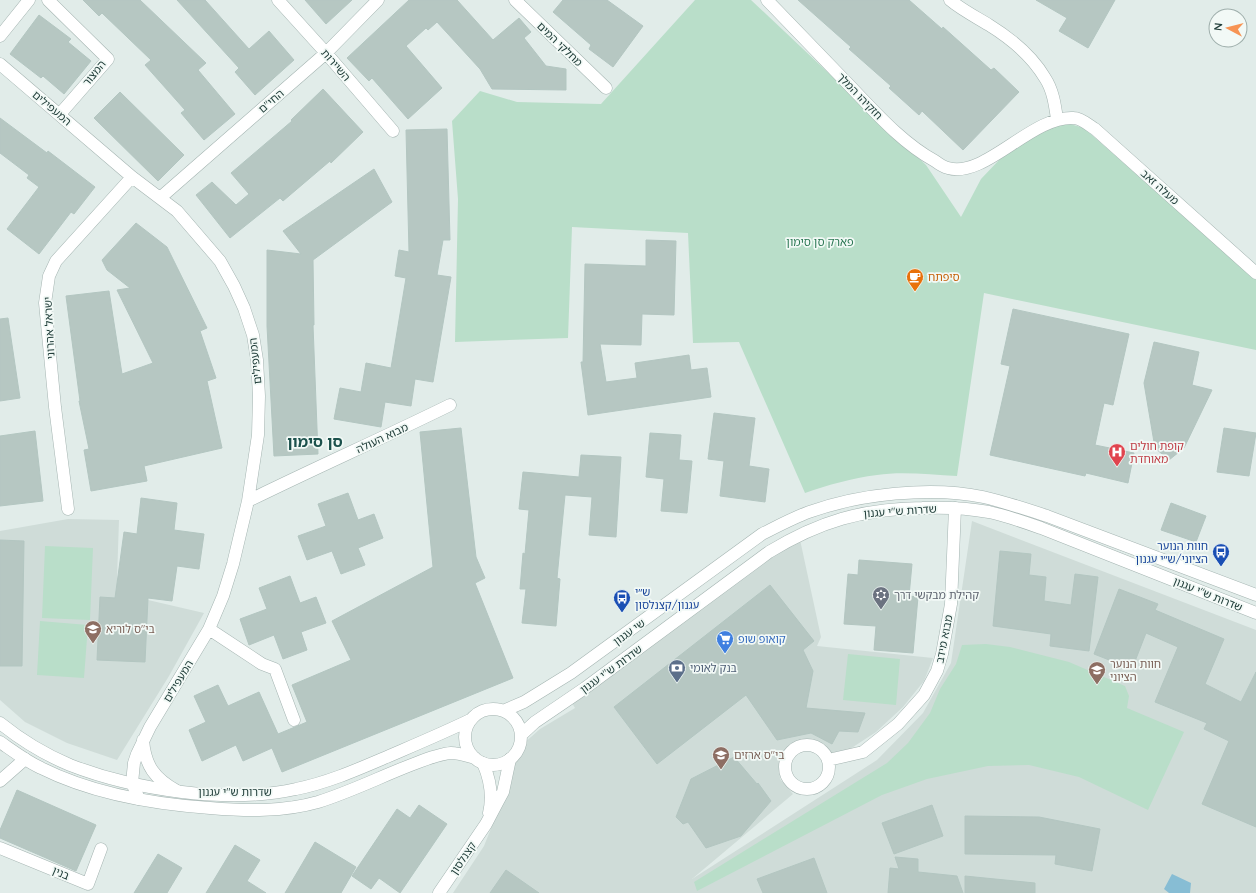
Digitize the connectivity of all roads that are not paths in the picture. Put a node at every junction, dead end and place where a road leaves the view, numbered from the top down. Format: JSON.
{"nodes":[{"id":1,"x":29,"y":0,"type":"edge"},
{"id":2,"x":48,"y":0,"type":"edge"},
{"id":3,"x":278,"y":0,"type":"edge"},
{"id":4,"x":378,"y":0,"type":"edge"},
{"id":5,"x":514,"y":0,"type":"edge"},
{"id":6,"x":767,"y":0,"type":"edge"},
{"id":7,"x":950,"y":0,"type":"edge"},
{"id":8,"x":0,"y":36,"type":"edge"},
{"id":9,"x":326,"y":53,"type":"junction"},
{"id":10,"x":0,"y":64,"type":"edge"},
{"id":11,"x":606,"y":88,"type":"dead end"},
{"id":12,"x":60,"y":114,"type":"junction"},
{"id":13,"x":1057,"y":119,"type":"junction"},
{"id":14,"x":393,"y":131,"type":"dead end"},
{"id":15,"x":967,"y":169,"type":"joint"},
{"id":16,"x":132,"y":177,"type":"junction"},
{"id":17,"x":160,"y":198,"type":"junction"},
{"id":18,"x":1256,"y":273,"type":"edge"},
{"id":19,"x":450,"y":405,"type":"dead end"},
{"id":20,"x":248,"y":501,"type":"junction"},
{"id":21,"x":955,"y":508,"type":"junction"},
{"id":22,"x":68,"y":509,"type":"dead end"},
{"id":23,"x":748,"y":544,"type":"joint"},
{"id":24,"x":1256,"y":595,"type":"edge"},
{"id":25,"x":1256,"y":614,"type":"edge"},
{"id":26,"x":209,"y":629,"type":"junction"},
{"id":27,"x":503,"y":710,"type":"junction"},
{"id":28,"x":294,"y":720,"type":"dead end"},
{"id":29,"x":470,"y":720,"type":"junction"},
{"id":30,"x":0,"y":723,"type":"edge"},
{"id":31,"x":521,"y":735,"type":"junction"},
{"id":32,"x":143,"y":740,"type":"junction"},
{"id":33,"x":0,"y":742,"type":"edge"},
{"id":34,"x":25,"y":759,"type":"junction"},
{"id":35,"x":510,"y":759,"type":"junction"},
{"id":36,"x":828,"y":760,"type":"dead end"},
{"id":37,"x":479,"y":761,"type":"junction"},
{"id":38,"x":0,"y":781,"type":"edge"},
{"id":39,"x":132,"y":783,"type":"junction"},
{"id":40,"x":177,"y":790,"type":"junction"},
{"id":41,"x":139,"y":799,"type":"junction"},
{"id":42,"x":486,"y":824,"type":"junction"},
{"id":43,"x":0,"y":848,"type":"edge"},
{"id":44,"x":101,"y":849,"type":"dead end"},
{"id":45,"x":439,"y":893,"type":"edge"}],
"edges":[{"from":1,"to":8,"type":"street"},
{"from":2,"to":12,"type":"street","name":"המצור"},
{"from":3,"to":9,"type":"street","name":"השיירות"},
{"from":4,"to":9,"type":"street","name":"החי\"ם"},
{"from":5,"to":11,"type":"street","name":"מחלקי המים"},
{"from":6,"to":15,"type":"street","name":"חזקיהו המלך"},
{"from":7,"to":13,"type":"street"},
{"from":9,"to":14,"type":"street","name":"השיירות"},
{"from":9,"to":17,"type":"street","name":"החי\"ם"},
{"from":10,"to":12,"type":"street","name":"המעפילים"},
{"from":12,"to":16,"type":"street","name":"המעפילים"},
{"from":13,"to":15,"type":"street","name":"מעלה זאב"},
{"from":13,"to":18,"type":"street","name":"מעלה זאב"},
{"from":16,"to":17,"type":"street","name":"המעפילים"},
{"from":16,"to":22,"type":"street","name":"ישראל אהרוני"},
{"from":17,"to":20,"type":"street","name":"המעפילים"},
{"from":19,"to":20,"type":"street","name":"מבוא העולה"},
{"from":20,"to":26,"type":"street","name":"המעפילים"},
{"from":21,"to":25,"type":"street","name":"שדרות ש\"י עגנון"},
{"from":21,"to":31,"type":"street","name":"שדרות ש\"י עגנון"},
{"from":21,"to":36,"type":"street","name":"מבוא מידב"},
{"from":23,"to":24,"type":"street","name":"שדרות ש\"י עגנון"},
{"from":23,"to":27,"type":"street","name":"שי עגנון"},
{"from":26,"to":28,"type":"street"},
{"from":26,"to":32,"type":"street","name":"המעפילים"},
{"from":27,"to":29,"type":"street"},
{"from":27,"to":31,"type":"street"},
{"from":29,"to":37,"type":"street"},
{"from":29,"to":40,"type":"street","name":"שדרות ש\"י עגנון"},
{"from":30,"to":39,"type":"street","name":"שדרות ש\"י עגנון"},
{"from":31,"to":35,"type":"street"},
{"from":32,"to":39,"type":"street","name":"המעפילים"},
{"from":32,"to":40,"type":"street"},
{"from":33,"to":34,"type":"street","name":"שדרות ש\"י עגנון"},
{"from":34,"to":38,"type":"street"},
{"from":34,"to":41,"type":"street","name":"שדרות ש\"י עגנון"},
{"from":35,"to":37,"type":"street"},
{"from":35,"to":42,"type":"street"},
{"from":37,"to":41,"type":"street","name":"שדרות ש\"י עגנון"},
{"from":37,"to":42,"type":"street"},
{"from":39,"to":40,"type":"street","name":"שדרות ש\"י עגנון"},
{"from":39,"to":41,"type":"street"},
{"from":42,"to":45,"type":"street","name":"קצנלסון"},
{"from":43,"to":44,"type":"street","name":"בנין"}]}
